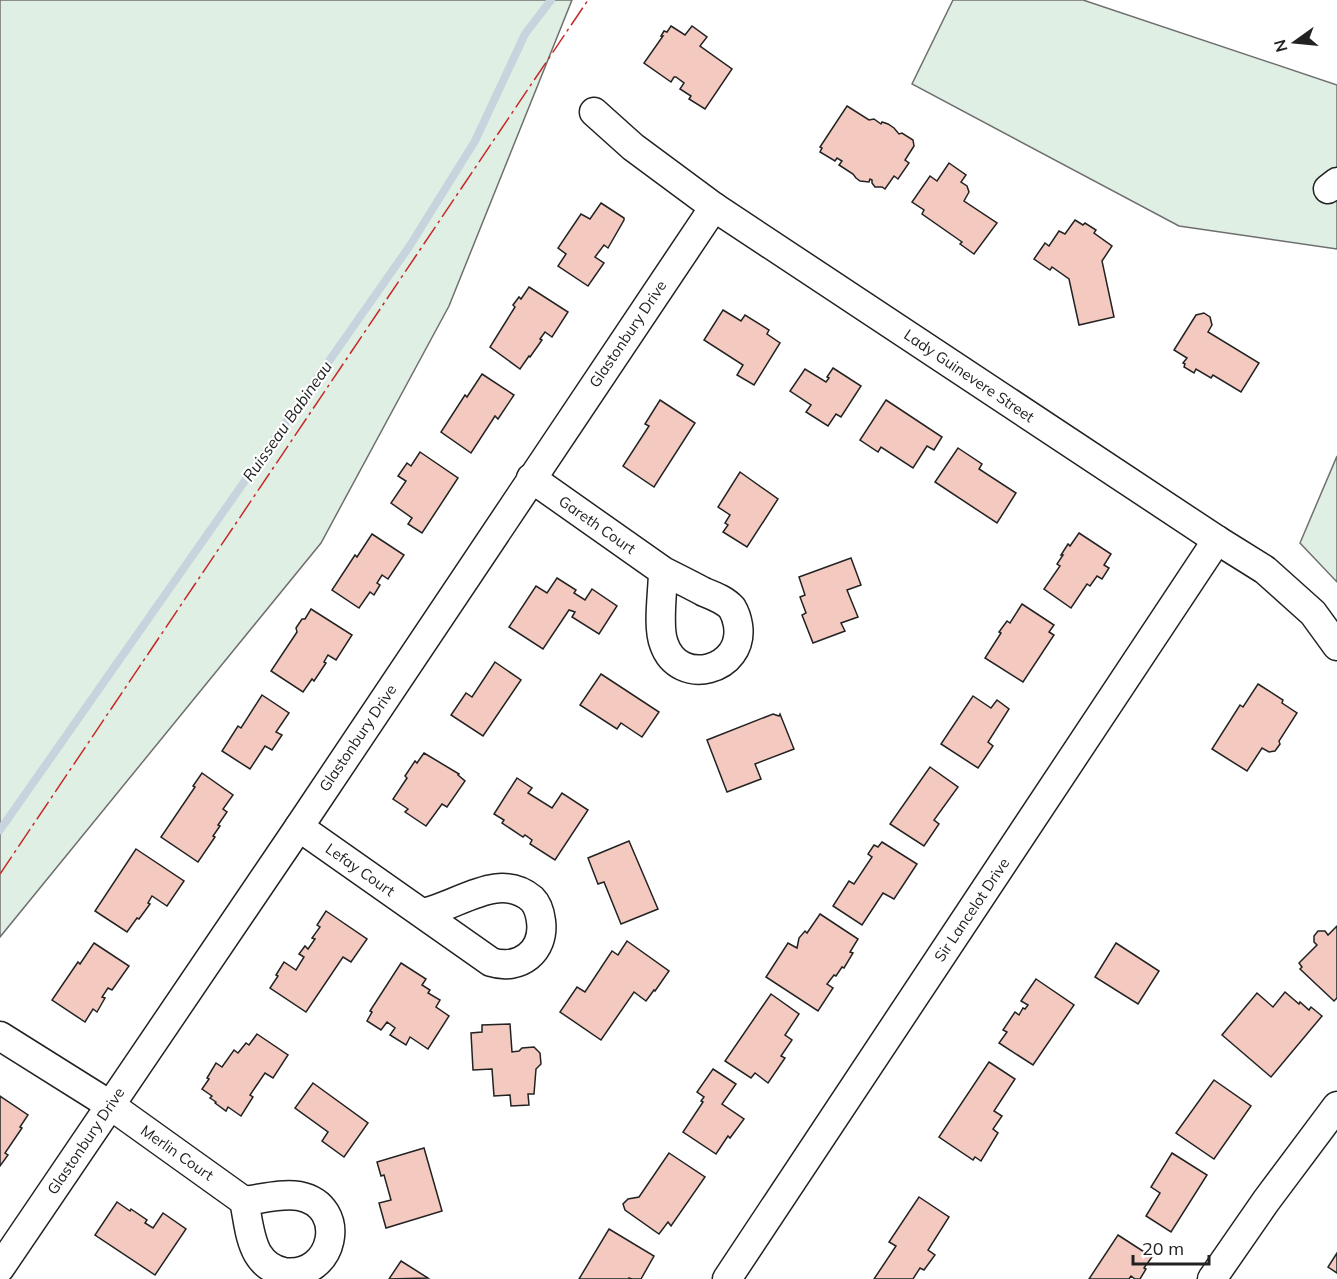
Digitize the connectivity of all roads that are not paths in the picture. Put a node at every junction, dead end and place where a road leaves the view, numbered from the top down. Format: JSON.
{"nodes":[{"id":1,"x":594,"y":112,"type":"dead end"},
{"id":2,"x":714,"y":207,"type":"junction"},
{"id":3,"x":531,"y":478,"type":"junction"},
{"id":4,"x":1217,"y":540,"type":"junction"},
{"id":5,"x":663,"y":571,"type":"dead end"},
{"id":6,"x":1337,"y":646,"type":"edge"},
{"id":7,"x":298,"y":827,"type":"junction"},
{"id":8,"x":422,"y":913,"type":"dead end"},
{"id":9,"x":0,"y":1036,"type":"edge"},
{"id":10,"x":110,"y":1105,"type":"junction"},
{"id":11,"x":1337,"y":1106,"type":"edge"},
{"id":12,"x":244,"y":1201,"type":"dead end"},
{"id":13,"x":0,"y":1268,"type":"edge"},
{"id":14,"x":727,"y":1279,"type":"edge"},
{"id":15,"x":1212,"y":1279,"type":"edge"}],
"edges":[{"from":1,"to":2,"type":"street","name":"Lady Guinevere Street"},
{"from":2,"to":3,"type":"street","name":"Glastonbury Drive"},
{"from":2,"to":4,"type":"street","name":"Lady Guinevere Street"},
{"from":3,"to":5,"type":"street","name":"Gareth Court"},
{"from":3,"to":7,"type":"street","name":"Glastonbury Drive"},
{"from":4,"to":6,"type":"street","name":"Lady Guinevere Street"},
{"from":4,"to":14,"type":"street","name":"Sir Lancelot Drive"},
{"from":7,"to":8,"type":"street","name":"Lefay Court"},
{"from":7,"to":10,"type":"street","name":"Glastonbury Drive"},
{"from":9,"to":10,"type":"street","name":"Merlin Court"},
{"from":10,"to":12,"type":"street","name":"Merlin Court"},
{"from":10,"to":13,"type":"street","name":"Glastonbury Drive"},
{"from":11,"to":15,"type":"street"}]}
